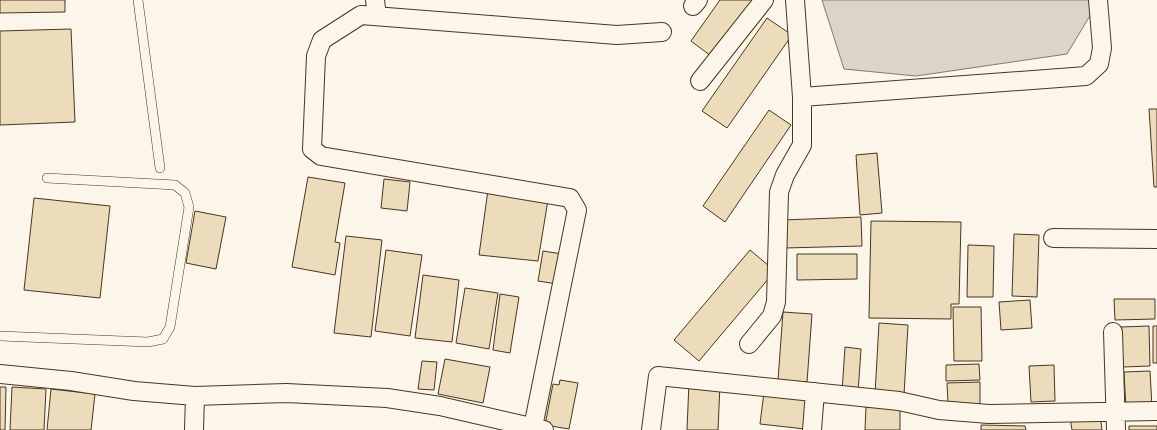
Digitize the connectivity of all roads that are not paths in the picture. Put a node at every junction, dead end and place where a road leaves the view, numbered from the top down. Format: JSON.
{"nodes":[{"id":1,"x":138,"y":0,"type":"edge"},
{"id":2,"x":764,"y":0,"type":"edge"},
{"id":3,"x":795,"y":0,"type":"edge"},
{"id":4,"x":1098,"y":0,"type":"edge"},
{"id":5,"x":376,"y":8,"type":"edge"},
{"id":6,"x":662,"y":32,"type":"dead end"},
{"id":7,"x":700,"y":82,"type":"dead end"},
{"id":8,"x":802,"y":97,"type":"junction"},
{"id":9,"x":160,"y":168,"type":"dead end"},
{"id":10,"x":47,"y":178,"type":"dead end"},
{"id":11,"x":1053,"y":238,"type":"dead end"},
{"id":12,"x":1157,"y":239,"type":"edge"},
{"id":13,"x":1113,"y":332,"type":"dead end"},
{"id":14,"x":0,"y":336,"type":"edge"},
{"id":15,"x":750,"y":344,"type":"dead end"},
{"id":16,"x":0,"y":374,"type":"edge"},
{"id":17,"x":815,"y":392,"type":"junction"},
{"id":18,"x":195,"y":396,"type":"junction"},
{"id":19,"x":1157,"y":411,"type":"edge"},
{"id":20,"x":1114,"y":412,"type":"junction"},
{"id":21,"x":538,"y":428,"type":"edge"},
{"id":22,"x":194,"y":430,"type":"edge"},
{"id":23,"x":651,"y":430,"type":"edge"},
{"id":24,"x":812,"y":430,"type":"edge"},
{"id":25,"x":1116,"y":430,"type":"edge"}],
"edges":[{"from":1,"to":9,"type":"lane"},
{"from":2,"to":7,"type":"street"},
{"from":3,"to":8,"type":"street"},
{"from":4,"to":8,"type":"street"},
{"from":5,"to":6,"type":"street"},
{"from":5,"to":21,"type":"street"},
{"from":8,"to":15,"type":"street"},
{"from":10,"to":14,"type":"lane"},
{"from":11,"to":12,"type":"street"},
{"from":13,"to":20,"type":"street"},
{"from":16,"to":18,"type":"street"},
{"from":17,"to":20,"type":"street"},
{"from":17,"to":23,"type":"street"},
{"from":17,"to":24,"type":"street"},
{"from":18,"to":21,"type":"street"},
{"from":18,"to":22,"type":"street"},
{"from":19,"to":20,"type":"street"},
{"from":20,"to":25,"type":"street"}]}
